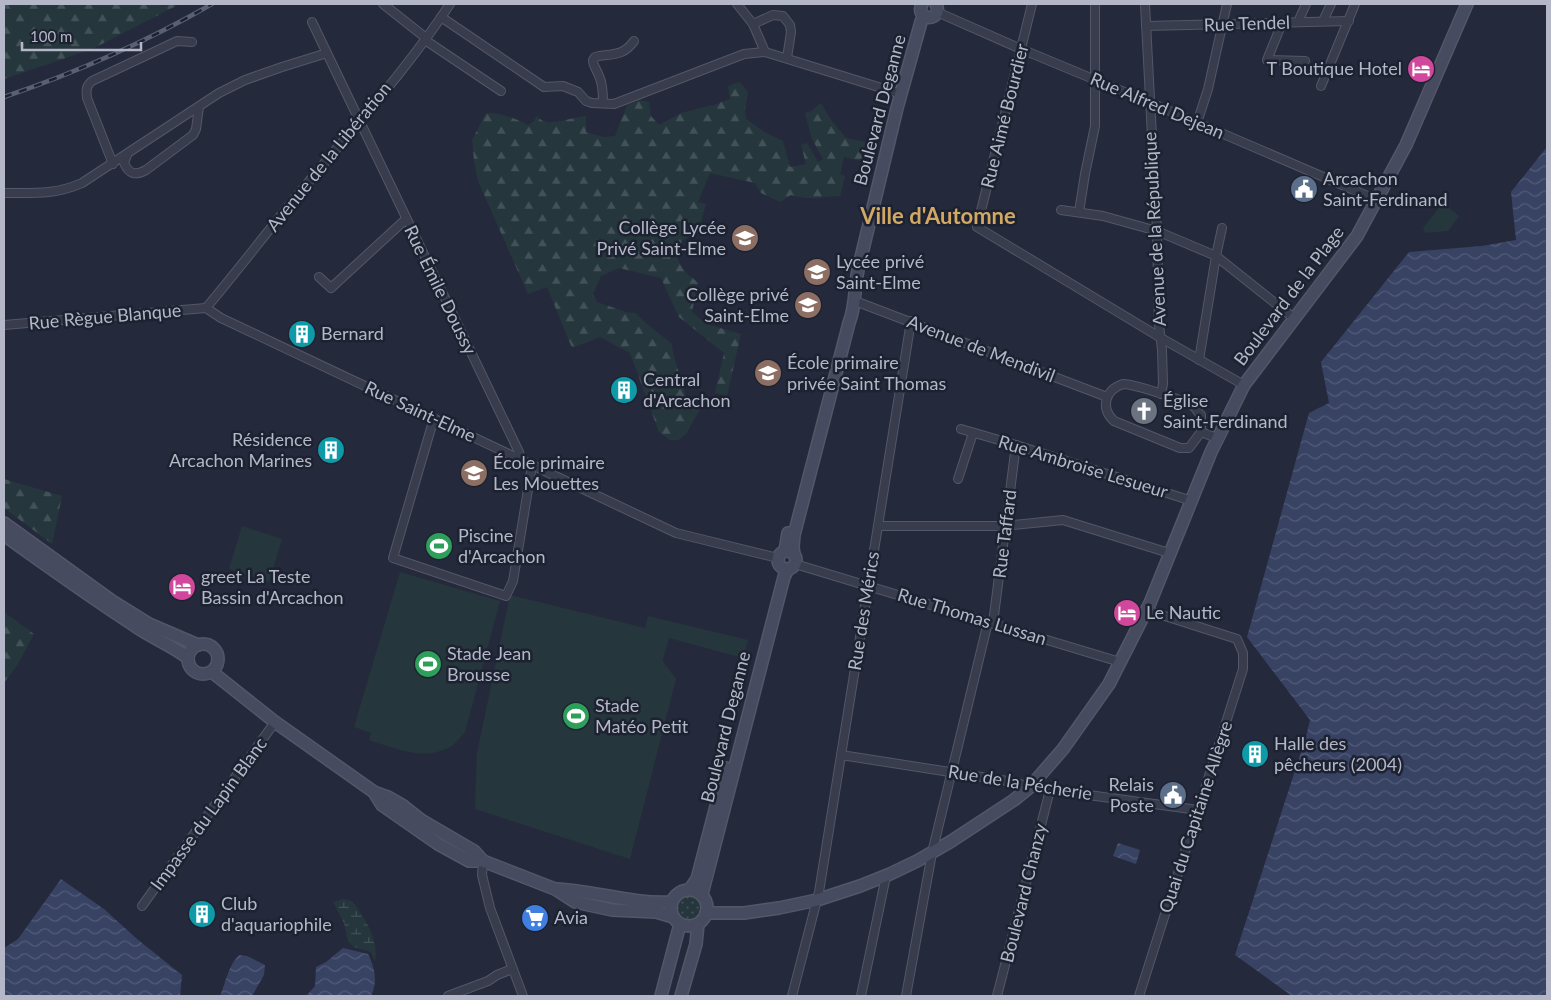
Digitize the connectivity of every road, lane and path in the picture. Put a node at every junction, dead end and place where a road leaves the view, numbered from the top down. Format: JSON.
{"nodes":[{"id":1,"x":383,"y":4,"type":"edge"},
{"id":2,"x":450,"y":4,"type":"edge"},
{"id":3,"x":737,"y":4,"type":"edge"},
{"id":4,"x":922,"y":4,"type":"edge"},
{"id":5,"x":1032,"y":4,"type":"edge"},
{"id":6,"x":1095,"y":4,"type":"edge"},
{"id":7,"x":1145,"y":4,"type":"edge"},
{"id":8,"x":1227,"y":4,"type":"edge"},
{"id":9,"x":1306,"y":4,"type":"edge"},
{"id":10,"x":1331,"y":4,"type":"edge"},
{"id":11,"x":1356,"y":4,"type":"edge"},
{"id":12,"x":1467,"y":4,"type":"edge"},
{"id":13,"x":932,"y":12,"type":"edge"},
{"id":14,"x":441,"y":17,"type":"junction"},
{"id":15,"x":1323,"y":21,"type":"junction"},
{"id":16,"x":1349,"y":21,"type":"junction"},
{"id":17,"x":312,"y":22,"type":"dead end"},
{"id":18,"x":1298,"y":22,"type":"junction"},
{"id":19,"x":1282,"y":23,"type":"junction"},
{"id":20,"x":753,"y":24,"type":"junction"},
{"id":21,"x":1222,"y":24,"type":"junction"},
{"id":22,"x":1146,"y":26,"type":"junction"},
{"id":23,"x":426,"y":39,"type":"junction"},
{"id":24,"x":634,"y":41,"type":"dead end"},
{"id":25,"x":192,"y":42,"type":"dead end"},
{"id":26,"x":1021,"y":49,"type":"junction"},
{"id":27,"x":766,"y":52,"type":"junction"},
{"id":28,"x":327,"y":53,"type":"junction"},
{"id":29,"x":787,"y":58,"type":"junction"},
{"id":30,"x":1305,"y":61,"type":"dead end"},
{"id":31,"x":1095,"y":80,"type":"junction"},
{"id":32,"x":1321,"y":86,"type":"dead end"},
{"id":33,"x":501,"y":91,"type":"dead end"},
{"id":34,"x":901,"y":94,"type":"junction"},
{"id":35,"x":603,"y":102,"type":"junction"},
{"id":36,"x":1150,"y":103,"type":"junction"},
{"id":37,"x":199,"y":107,"type":"junction"},
{"id":38,"x":359,"y":121,"type":"junction"},
{"id":39,"x":1197,"y":123,"type":"junction"},
{"id":40,"x":128,"y":153,"type":"junction"},
{"id":41,"x":113,"y":164,"type":"junction"},
{"id":42,"x":4,"y":193,"type":"edge"},
{"id":43,"x":1377,"y":200,"type":"junction"},
{"id":44,"x":1061,"y":210,"type":"dead end"},
{"id":45,"x":1079,"y":212,"type":"junction"},
{"id":46,"x":406,"y":218,"type":"junction"},
{"id":47,"x":1222,"y":228,"type":"dead end"},
{"id":48,"x":1157,"y":231,"type":"junction"},
{"id":49,"x":1216,"y":256,"type":"junction"},
{"id":50,"x":319,"y":277,"type":"dead end"},
{"id":51,"x":855,"y":301,"type":"junction"},
{"id":52,"x":206,"y":308,"type":"junction"},
{"id":53,"x":1295,"y":319,"type":"junction"},
{"id":54,"x":911,"y":322,"type":"junction"},
{"id":55,"x":4,"y":324,"type":"edge"},
{"id":56,"x":1160,"y":338,"type":"junction"},
{"id":57,"x":1200,"y":360,"type":"junction"},
{"id":58,"x":1244,"y":385,"type":"junction"},
{"id":59,"x":1161,"y":394,"type":"junction"},
{"id":60,"x":1106,"y":397,"type":"junction"},
{"id":61,"x":434,"y":418,"type":"junction"},
{"id":62,"x":962,"y":430,"type":"dead end"},
{"id":63,"x":1201,"y":432,"type":"junction"},
{"id":64,"x":973,"y":433,"type":"junction"},
{"id":65,"x":1217,"y":438,"type":"junction"},
{"id":66,"x":1016,"y":445,"type":"junction"},
{"id":67,"x":521,"y":460,"type":"junction"},
{"id":68,"x":532,"y":465,"type":"junction"},
{"id":69,"x":958,"y":479,"type":"dead end"},
{"id":70,"x":1192,"y":501,"type":"junction"},
{"id":71,"x":4,"y":523,"type":"edge"},
{"id":72,"x":878,"y":526,"type":"junction"},
{"id":73,"x":1006,"y":526,"type":"junction"},
{"id":74,"x":4,"y":535,"type":"edge"},
{"id":75,"x":1169,"y":554,"type":"junction"},
{"id":76,"x":787,"y":561,"type":"junction"},
{"id":77,"x":868,"y":585,"type":"junction"},
{"id":78,"x":1146,"y":610,"type":"junction"},
{"id":79,"x":991,"y":622,"type":"junction"},
{"id":80,"x":198,"y":645,"type":"junction"},
{"id":81,"x":188,"y":658,"type":"junction"},
{"id":82,"x":1120,"y":662,"type":"junction"},
{"id":83,"x":212,"y":672,"type":"junction"},
{"id":84,"x":275,"y":722,"type":"junction"},
{"id":85,"x":841,"y":755,"type":"junction"},
{"id":86,"x":951,"y":772,"type":"junction"},
{"id":87,"x":1030,"y":787,"type":"junction"},
{"id":88,"x":1050,"y":790,"type":"junction"},
{"id":89,"x":1198,"y":810,"type":"junction"},
{"id":90,"x":932,"y":853,"type":"junction"},
{"id":91,"x":482,"y":861,"type":"junction"},
{"id":92,"x":886,"y":876,"type":"junction"},
{"id":93,"x":555,"y":889,"type":"junction"},
{"id":94,"x":690,"y":889,"type":"junction"},
{"id":95,"x":702,"y":894,"type":"junction"},
{"id":96,"x":817,"y":900,"type":"junction"},
{"id":97,"x":671,"y":902,"type":"junction"},
{"id":98,"x":142,"y":906,"type":"dead end"},
{"id":99,"x":706,"y":914,"type":"junction"},
{"id":100,"x":676,"y":921,"type":"junction"},
{"id":101,"x":698,"y":924,"type":"junction"},
{"id":102,"x":512,"y":969,"type":"junction"},
{"id":103,"x":448,"y":996,"type":"edge"},
{"id":104,"x":524,"y":996,"type":"edge"},
{"id":105,"x":661,"y":996,"type":"edge"},
{"id":106,"x":681,"y":996,"type":"edge"},
{"id":107,"x":792,"y":996,"type":"edge"},
{"id":108,"x":861,"y":996,"type":"edge"},
{"id":109,"x":906,"y":996,"type":"edge"},
{"id":110,"x":997,"y":996,"type":"edge"},
{"id":111,"x":1139,"y":996,"type":"edge"}],
"edges":[{"from":1,"to":23,"type":"street"},
{"from":2,"to":14,"type":"street","name":"Avenue de la Libération"},
{"from":3,"to":20,"type":"street"},
{"from":4,"to":13,"type":"main road"},
{"from":5,"to":26,"type":"street","name":"Rue Aimé Bourdier"},
{"from":6,"to":31,"type":"street"},
{"from":7,"to":22,"type":"street","name":"Avenue de la République"},
{"from":8,"to":21,"type":"street"},
{"from":9,"to":18,"type":"street"},
{"from":10,"to":15,"type":"street"},
{"from":11,"to":16,"type":"street"},
{"from":12,"to":43,"type":"main road","name":"Boulevard de la Plage"},
{"from":13,"to":26,"type":"street","name":"Rue Alfred Dejean"},
{"from":13,"to":34,"type":"main road","name":"Boulevard Deganne"},
{"from":13,"to":51,"type":"main road","name":"Boulevard Deganne"},
{"from":14,"to":23,"type":"street","name":"Avenue de la Libération"},
{"from":14,"to":35,"type":"street"},
{"from":15,"to":16,"type":"street","name":"Rue Tendel"},
{"from":15,"to":18,"type":"street","name":"Rue Tendel"},
{"from":16,"to":32,"type":"street"},
{"from":17,"to":28,"type":"street","name":"Rue Émile Doussy"},
{"from":18,"to":19,"type":"street","name":"Rue Tendel"},
{"from":19,"to":21,"type":"street","name":"Rue Tendel"},
{"from":19,"to":30,"type":"street"},
{"from":20,"to":27,"type":"street"},
{"from":20,"to":29,"type":"street"},
{"from":21,"to":22,"type":"street","name":"Rue Tendel"},
{"from":21,"to":39,"type":"street"},
{"from":22,"to":36,"type":"street","name":"Avenue de la République"},
{"from":23,"to":33,"type":"street"},
{"from":23,"to":38,"type":"street","name":"Avenue de la Libération"},
{"from":24,"to":35,"type":"street"},
{"from":25,"to":41,"type":"street"},
{"from":26,"to":31,"type":"street","name":"Rue Alfred Dejean"},
{"from":26,"to":56,"type":"street","name":"Rue Aimé Bourdier"},
{"from":27,"to":29,"type":"street"},
{"from":27,"to":35,"type":"street"},
{"from":28,"to":37,"type":"street"},
{"from":28,"to":38,"type":"street","name":"Rue Émile Doussy"},
{"from":29,"to":34,"type":"street"},
{"from":31,"to":36,"type":"street","name":"Rue Alfred Dejean"},
{"from":31,"to":45,"type":"street"},
{"from":34,"to":51,"type":"main road","name":"Boulevard Deganne"},
{"from":36,"to":39,"type":"street","name":"Rue Alfred Dejean"},
{"from":36,"to":48,"type":"street","name":"Avenue de la République"},
{"from":37,"to":40,"type":"street"},
{"from":37,"to":40,"type":"street"},
{"from":38,"to":46,"type":"street","name":"Rue Émile Doussy"},
{"from":38,"to":52,"type":"street","name":"Avenue de la Libération"},
{"from":39,"to":43,"type":"street","name":"Rue Alfred Dejean"},
{"from":40,"to":41,"type":"street"},
{"from":41,"to":42,"type":"street"},
{"from":43,"to":53,"type":"main road","name":"Boulevard de la Plage"},
{"from":44,"to":45,"type":"street"},
{"from":45,"to":48,"type":"street"},
{"from":46,"to":50,"type":"street"},
{"from":46,"to":67,"type":"street","name":"Rue Émile Doussy"},
{"from":47,"to":49,"type":"street"},
{"from":48,"to":49,"type":"street"},
{"from":48,"to":56,"type":"street","name":"Avenue de la République"},
{"from":49,"to":53,"type":"street"},
{"from":49,"to":57,"type":"street"},
{"from":51,"to":54,"type":"street","name":"Avenue de Mendivil"},
{"from":51,"to":76,"type":"main road","name":"Boulevard Deganne"},
{"from":52,"to":55,"type":"street","name":"Rue Règue Blanque"},
{"from":52,"to":61,"type":"street","name":"Rue Saint-Elme"},
{"from":53,"to":58,"type":"main road","name":"Boulevard de la Plage"},
{"from":54,"to":60,"type":"street","name":"Avenue de Mendivil"},
{"from":54,"to":72,"type":"street","name":"Rue des Mérics"},
{"from":56,"to":57,"type":"street"},
{"from":56,"to":59,"type":"street","name":"Avenue de la République"},
{"from":57,"to":58,"type":"street"},
{"from":58,"to":65,"type":"main road","name":"Boulevard de la Plage"},
{"from":59,"to":60,"type":"street"},
{"from":59,"to":63,"type":"street"},
{"from":60,"to":63,"type":"street"},
{"from":61,"to":67,"type":"street","name":"Rue Saint-Elme"},
{"from":61,"to":68,"type":"street"},
{"from":62,"to":64,"type":"street","name":"Rue Ambroise Lesueur"},
{"from":63,"to":65,"type":"street"},
{"from":64,"to":66,"type":"street","name":"Rue Ambroise Lesueur"},
{"from":64,"to":69,"type":"street"},
{"from":65,"to":70,"type":"main road","name":"Boulevard de la Plage"},
{"from":66,"to":70,"type":"street","name":"Rue Ambroise Lesueur"},
{"from":66,"to":73,"type":"street","name":"Rue Taffard"},
{"from":67,"to":68,"type":"street","name":"Rue Saint-Elme"},
{"from":68,"to":76,"type":"street","name":"Rue Saint-Elme"},
{"from":70,"to":75,"type":"main road","name":"Boulevard de la Plage"},
{"from":71,"to":80,"type":"main road"},
{"from":72,"to":73,"type":"street"},
{"from":72,"to":77,"type":"street","name":"Rue des Mérics"},
{"from":73,"to":75,"type":"street"},
{"from":73,"to":79,"type":"street","name":"Rue Taffard"},
{"from":74,"to":81,"type":"main road"},
{"from":75,"to":78,"type":"main road","name":"Boulevard de la Plage"},
{"from":76,"to":77,"type":"street","name":"Rue Thomas Lussan"},
{"from":76,"to":94,"type":"main road","name":"Boulevard Deganne"},
{"from":76,"to":95,"type":"main road","name":"Boulevard Deganne"},
{"from":77,"to":79,"type":"street","name":"Rue Thomas Lussan"},
{"from":77,"to":85,"type":"street","name":"Rue des Mérics"},
{"from":78,"to":82,"type":"main road","name":"Boulevard de la Plage"},
{"from":78,"to":89,"type":"street","name":"Quai du Capitaine Allègre"},
{"from":79,"to":82,"type":"street","name":"Rue Thomas Lussan"},
{"from":79,"to":86,"type":"street","name":"Rue Taffard"},
{"from":80,"to":81,"type":"main road"},
{"from":80,"to":83,"type":"main road"},
{"from":81,"to":83,"type":"main road"},
{"from":82,"to":87,"type":"main road","name":"Boulevard de la Plage"},
{"from":83,"to":84,"type":"main road"},
{"from":84,"to":91,"type":"main road"},
{"from":84,"to":98,"type":"street","name":"Impasse du Lapin Blanc"},
{"from":85,"to":86,"type":"street","name":"Rue de la Pécherie"},
{"from":85,"to":96,"type":"street","name":"Rue des Mérics"},
{"from":86,"to":87,"type":"street","name":"Rue de la Pécherie"},
{"from":86,"to":90,"type":"street","name":"Rue Taffard"},
{"from":87,"to":88,"type":"street","name":"Rue de la Pécherie"},
{"from":87,"to":90,"type":"main road","name":"Boulevard de la Plage"},
{"from":88,"to":89,"type":"street","name":"Rue de la Pécherie"},
{"from":88,"to":110,"type":"street","name":"Boulevard Chanzy"},
{"from":89,"to":111,"type":"street","name":"Quai du Capitaine Allègre"},
{"from":90,"to":92,"type":"main road","name":"Boulevard de la Plage"},
{"from":90,"to":109,"type":"street","name":"Rue Taffard"},
{"from":91,"to":93,"type":"main road"},
{"from":91,"to":102,"type":"street"},
{"from":92,"to":96,"type":"main road","name":"Boulevard de la Plage"},
{"from":92,"to":108,"type":"street"},
{"from":93,"to":97,"type":"main road"},
{"from":93,"to":100,"type":"main road"},
{"from":94,"to":95,"type":"main road"},
{"from":94,"to":97,"type":"main road"},
{"from":95,"to":99,"type":"main road"},
{"from":96,"to":99,"type":"main road","name":"Boulevard de la Plage"},
{"from":96,"to":107,"type":"street","name":"Rue des Mérics"},
{"from":97,"to":100,"type":"main road"},
{"from":99,"to":101,"type":"main road"},
{"from":100,"to":101,"type":"main road"},
{"from":100,"to":105,"type":"main road"},
{"from":101,"to":106,"type":"main road"},
{"from":102,"to":103,"type":"street"},
{"from":102,"to":104,"type":"street"}]}
